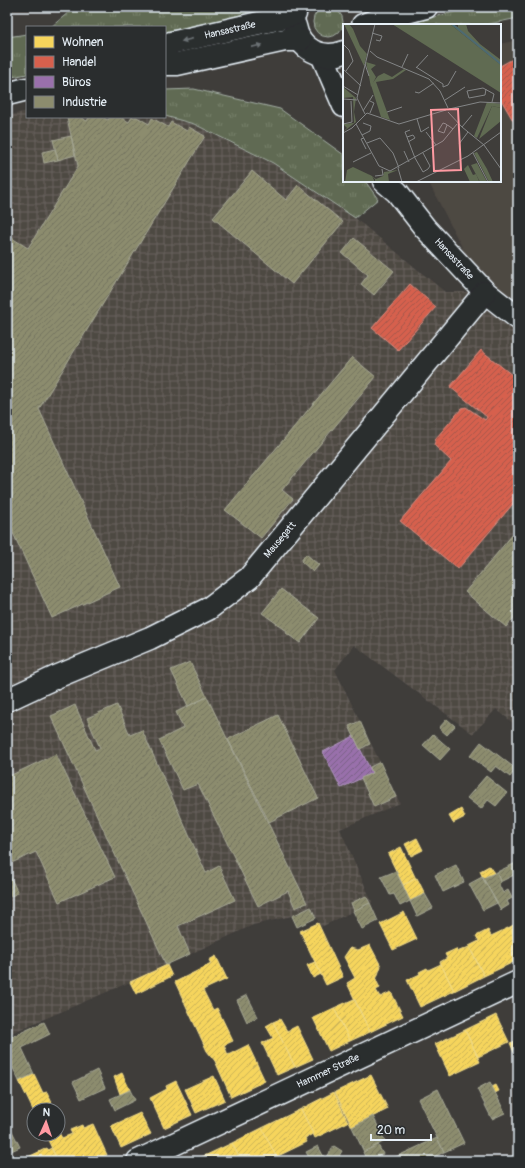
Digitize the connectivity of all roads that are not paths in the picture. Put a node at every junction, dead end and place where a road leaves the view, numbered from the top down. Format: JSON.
{"nodes":[{"id":1,"x":359,"y":7,"type":"edge"},
{"id":2,"x":426,"y":7,"type":"edge"},
{"id":3,"x":296,"y":10,"type":"edge"},
{"id":4,"x":362,"y":24,"type":"edge"},
{"id":5,"x":365,"y":24,"type":"edge"},
{"id":6,"x":300,"y":40,"type":"junction"},
{"id":7,"x":166,"y":46,"type":"edge"},
{"id":8,"x":343,"y":52,"type":"edge"},
{"id":9,"x":322,"y":55,"type":"junction"},
{"id":10,"x":166,"y":64,"type":"edge"},
{"id":11,"x":26,"y":89,"type":"edge"},
{"id":12,"x":7,"y":94,"type":"edge"},
{"id":13,"x":343,"y":104,"type":"edge"},
{"id":14,"x":392,"y":184,"type":"edge"},
{"id":15,"x":486,"y":292,"type":"junction"},
{"id":16,"x":518,"y":318,"type":"edge"},
{"id":17,"x":7,"y":700,"type":"edge"},
{"id":18,"x":518,"y":982,"type":"edge"},
{"id":19,"x":138,"y":1161,"type":"edge"}],
"edges":[{"from":1,"to":4,"type":"street"},
{"from":2,"to":5,"type":"street"},
{"from":3,"to":6,"type":"street","name":"Hansastraße"},
{"from":3,"to":7,"type":"street","name":"Hansastraße","one_way":true},
{"from":6,"to":9,"type":"street"},
{"from":10,"to":6,"type":"street","one_way":true},
{"from":8,"to":9,"type":"street"},
{"from":9,"to":13,"type":"street"},
{"from":11,"to":12,"type":"street"},
{"from":14,"to":15,"type":"street","name":"Hansastraße"},
{"from":15,"to":16,"type":"street","name":"Hansastraße"},
{"from":15,"to":17,"type":"street","name":"Mausegatt"},
{"from":18,"to":19,"type":"street","name":"Hammer Straße"}]}
